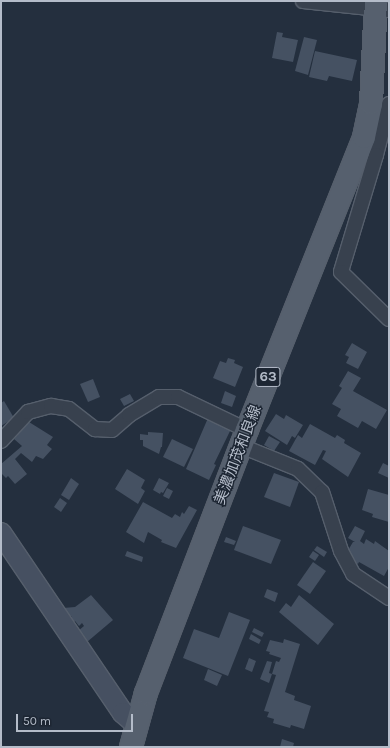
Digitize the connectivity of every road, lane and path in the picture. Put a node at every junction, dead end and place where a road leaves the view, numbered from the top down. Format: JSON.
{"nodes":[{"id":1,"x":303,"y":1,"type":"edge"},
{"id":2,"x":381,"y":7,"type":"edge"},
{"id":3,"x":389,"y":104,"type":"edge"},
{"id":4,"x":389,"y":319,"type":"edge"},
{"id":5,"x":244,"y":438,"type":"junction"},
{"id":6,"x":1,"y":441,"type":"edge"},
{"id":7,"x":1,"y":533,"type":"edge"},
{"id":8,"x":389,"y":598,"type":"edge"},
{"id":9,"x":137,"y":724,"type":"junction"},
{"id":10,"x":131,"y":747,"type":"edge"}],
"edges":[{"from":1,"to":2,"type":"street"},
{"from":2,"to":5,"type":"main road","name":"美濃加茂和良線","number":"63"},
{"from":3,"to":4,"type":"street"},
{"from":5,"to":6,"type":"street"},
{"from":5,"to":8,"type":"street"},
{"from":5,"to":9,"type":"main road","name":"美濃加茂和良線","number":"63"},
{"from":7,"to":9,"type":"street"},
{"from":9,"to":10,"type":"main road","name":"美濃加茂和良線","number":"63"}]}
